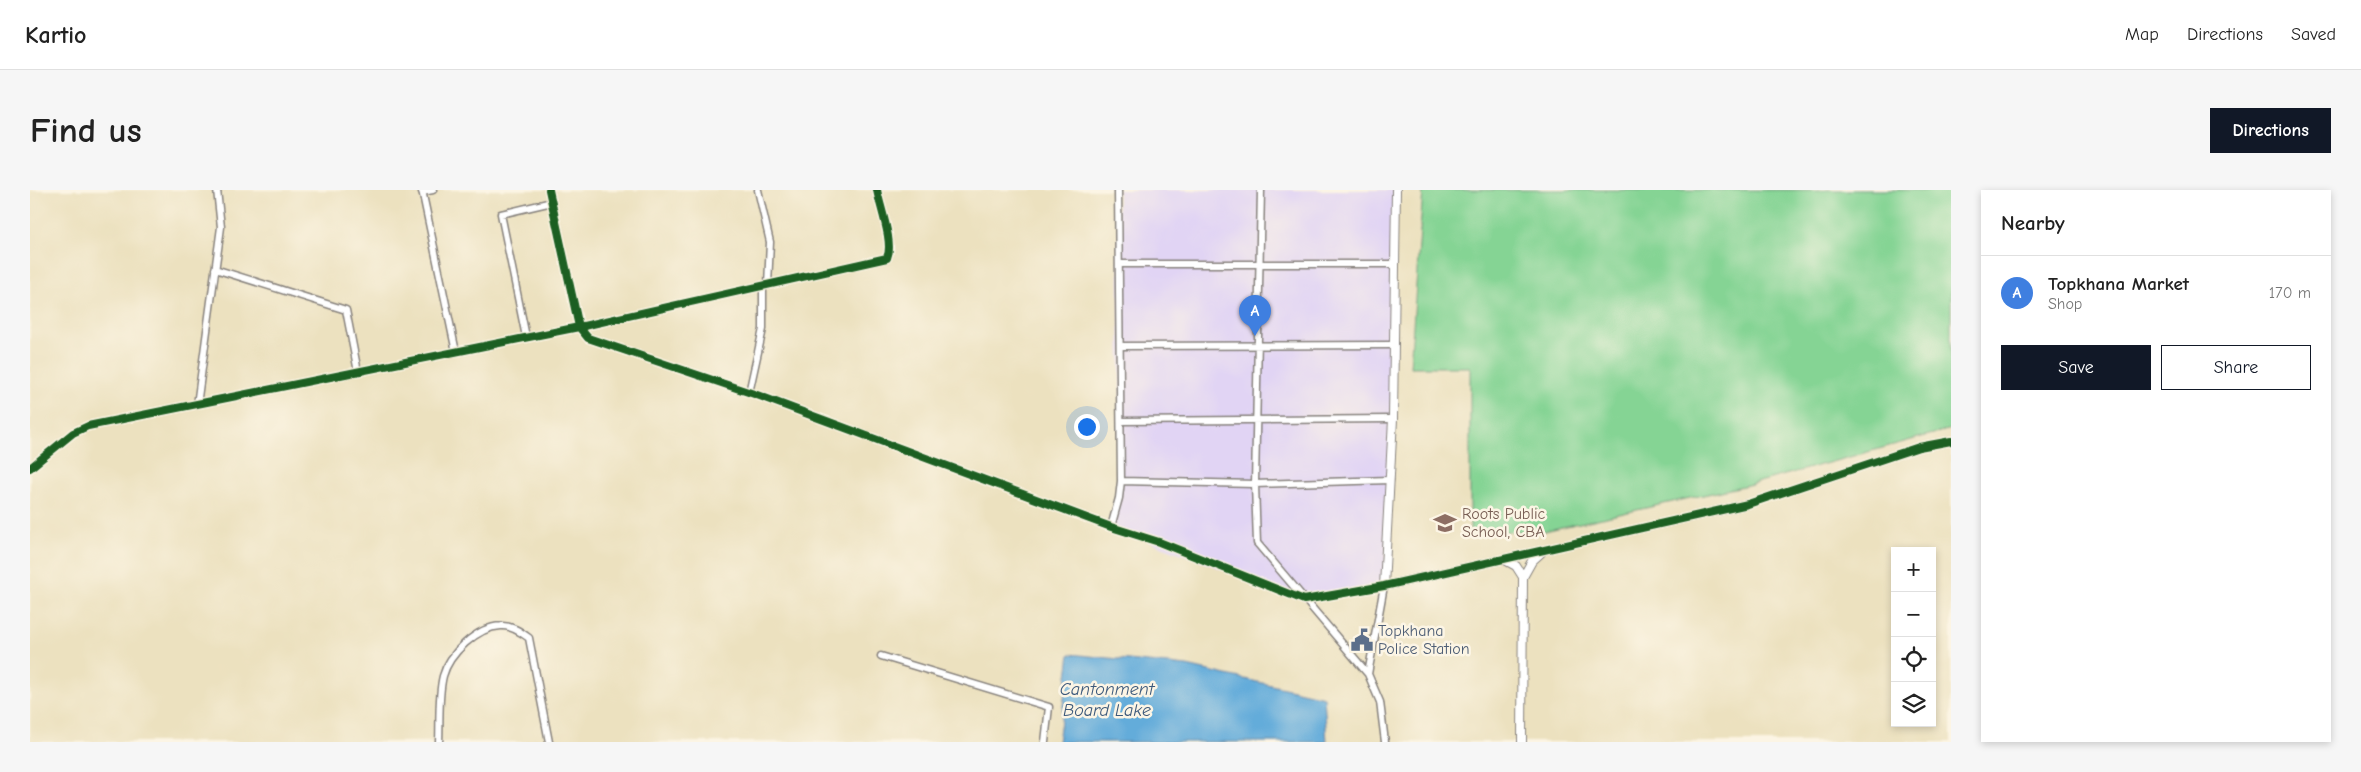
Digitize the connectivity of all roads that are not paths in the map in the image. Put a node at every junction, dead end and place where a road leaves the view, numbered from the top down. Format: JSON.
{"nodes":[{"id":1,"x":216,"y":190,"type":"edge"},
{"id":2,"x":433,"y":190,"type":"edge"},
{"id":3,"x":549,"y":190,"type":"edge"},
{"id":4,"x":758,"y":190,"type":"edge"},
{"id":5,"x":877,"y":190,"type":"edge"},
{"id":6,"x":1118,"y":190,"type":"edge"},
{"id":7,"x":1260,"y":190,"type":"edge"},
{"id":8,"x":1396,"y":190,"type":"edge"},
{"id":9,"x":422,"y":191,"type":"edge"},
{"id":10,"x":552,"y":202,"type":"junction"},
{"id":11,"x":1119,"y":264,"type":"junction"},
{"id":12,"x":1395,"y":264,"type":"junction"},
{"id":13,"x":1259,"y":265,"type":"junction"},
{"id":14,"x":215,"y":270,"type":"junction"},
{"id":15,"x":766,"y":285,"type":"junction"},
{"id":16,"x":579,"y":327,"type":"junction"},
{"id":17,"x":526,"y":337,"type":"junction"},
{"id":18,"x":1258,"y":345,"type":"junction"},
{"id":19,"x":1394,"y":345,"type":"junction"},
{"id":20,"x":1120,"y":346,"type":"junction"},
{"id":21,"x":456,"y":352,"type":"junction"},
{"id":22,"x":358,"y":372,"type":"junction"},
{"id":23,"x":749,"y":393,"type":"junction"},
{"id":24,"x":197,"y":405,"type":"junction"},
{"id":25,"x":1394,"y":419,"type":"junction"},
{"id":26,"x":1257,"y":420,"type":"junction"},
{"id":27,"x":1121,"y":421,"type":"junction"},
{"id":28,"x":1951,"y":441,"type":"edge"},
{"id":29,"x":30,"y":468,"type":"edge"},
{"id":30,"x":1390,"y":480,"type":"junction"},
{"id":31,"x":1121,"y":481,"type":"junction"},
{"id":32,"x":1255,"y":484,"type":"junction"},
{"id":33,"x":1111,"y":528,"type":"junction"},
{"id":34,"x":1546,"y":549,"type":"junction"},
{"id":35,"x":1502,"y":559,"type":"junction"},
{"id":36,"x":1524,"y":577,"type":"junction"},
{"id":37,"x":1384,"y":586,"type":"junction"},
{"id":38,"x":1304,"y":600,"type":"junction"},
{"id":39,"x":881,"y":656,"type":"dead end"},
{"id":40,"x":1368,"y":674,"type":"junction"},
{"id":41,"x":439,"y":742,"type":"edge"},
{"id":42,"x":549,"y":742,"type":"edge"},
{"id":43,"x":1045,"y":742,"type":"edge"},
{"id":44,"x":1385,"y":742,"type":"edge"},
{"id":45,"x":1522,"y":742,"type":"edge"}],
"edges":[{"from":1,"to":14,"type":"street"},
{"from":2,"to":9,"type":"street"},
{"from":3,"to":10,"type":"street"},
{"from":4,"to":15,"type":"street"},
{"from":5,"to":15,"type":"street"},
{"from":6,"to":11,"type":"street"},
{"from":7,"to":13,"type":"street"},
{"from":8,"to":12,"type":"street"},
{"from":9,"to":21,"type":"street"},
{"from":10,"to":16,"type":"street"},
{"from":10,"to":17,"type":"street"},
{"from":11,"to":13,"type":"street"},
{"from":11,"to":20,"type":"street"},
{"from":12,"to":13,"type":"street"},
{"from":12,"to":19,"type":"street"},
{"from":13,"to":18,"type":"street"},
{"from":14,"to":22,"type":"street"},
{"from":14,"to":24,"type":"street"},
{"from":15,"to":16,"type":"street"},
{"from":15,"to":23,"type":"street"},
{"from":16,"to":17,"type":"street"},
{"from":16,"to":23,"type":"street"},
{"from":17,"to":21,"type":"street"},
{"from":18,"to":19,"type":"street"},
{"from":18,"to":20,"type":"street"},
{"from":18,"to":26,"type":"street"},
{"from":19,"to":25,"type":"street"},
{"from":20,"to":27,"type":"street"},
{"from":21,"to":22,"type":"street"},
{"from":22,"to":24,"type":"street"},
{"from":23,"to":33,"type":"street"},
{"from":24,"to":29,"type":"street"},
{"from":25,"to":26,"type":"street"},
{"from":25,"to":30,"type":"street"},
{"from":26,"to":27,"type":"street"},
{"from":26,"to":32,"type":"street"},
{"from":27,"to":31,"type":"street"},
{"from":28,"to":34,"type":"street"},
{"from":30,"to":32,"type":"street"},
{"from":30,"to":37,"type":"street"},
{"from":31,"to":32,"type":"street"},
{"from":31,"to":33,"type":"street"},
{"from":32,"to":38,"type":"street"},
{"from":33,"to":38,"type":"street"},
{"from":34,"to":35,"type":"street"},
{"from":34,"to":36,"type":"street"},
{"from":35,"to":36,"type":"street"},
{"from":35,"to":37,"type":"street"},
{"from":36,"to":45,"type":"street"},
{"from":37,"to":38,"type":"street"},
{"from":37,"to":40,"type":"street"},
{"from":38,"to":40,"type":"street"},
{"from":39,"to":43,"type":"street"},
{"from":40,"to":44,"type":"street"},
{"from":41,"to":42,"type":"street"}]}
